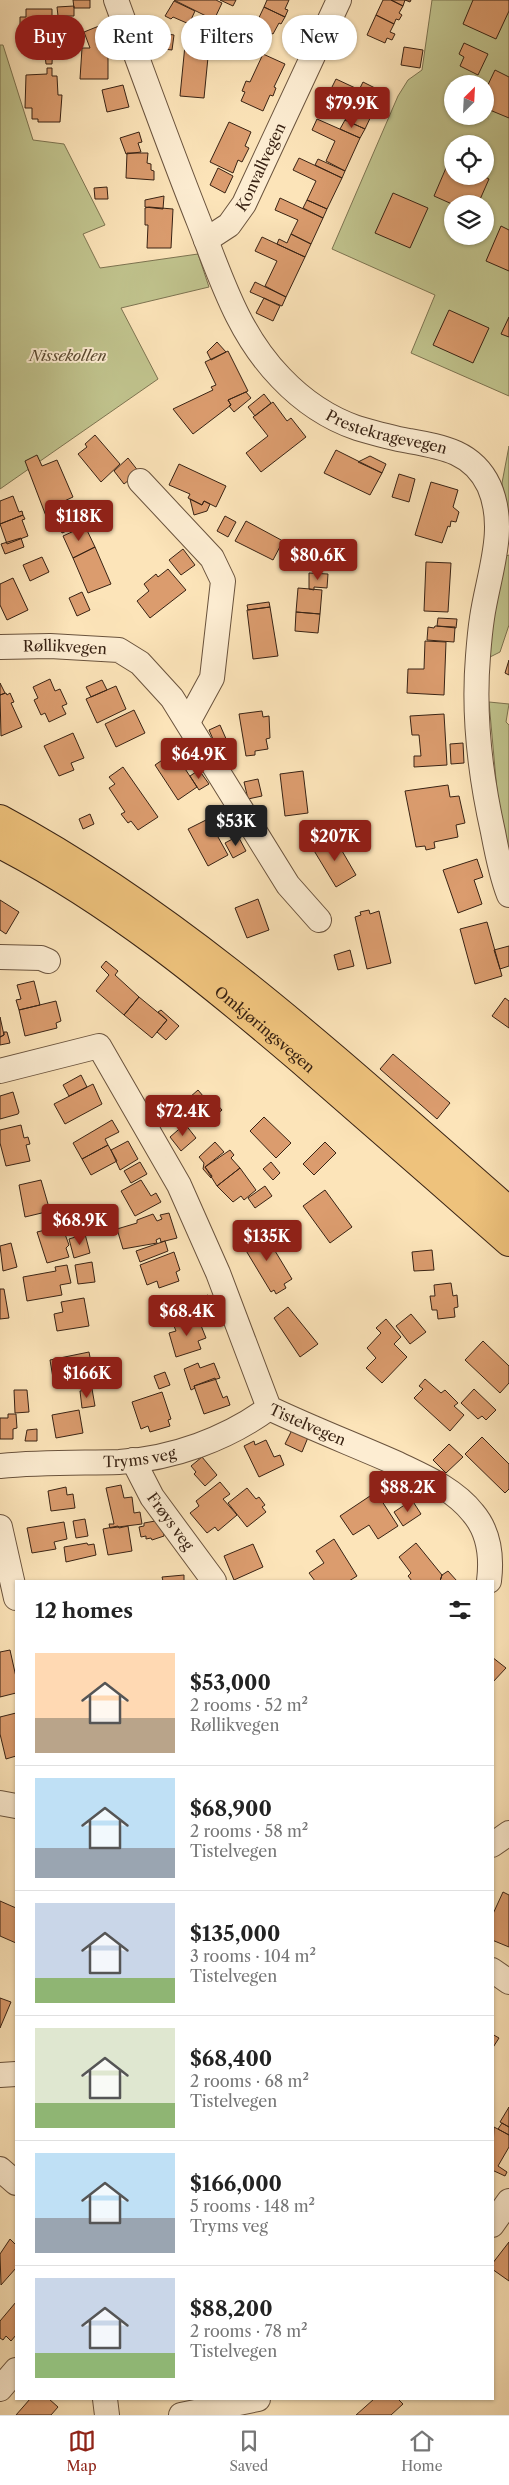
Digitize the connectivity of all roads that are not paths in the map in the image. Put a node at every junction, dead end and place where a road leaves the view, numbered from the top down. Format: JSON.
{"nodes":[{"id":1,"x":116,"y":0,"type":"edge"},
{"id":2,"x":340,"y":0,"type":"edge"},
{"id":3,"x":206,"y":240,"type":"junction"},
{"id":4,"x":140,"y":481,"type":"dead end"},
{"id":5,"x":0,"y":648,"type":"edge"},
{"id":6,"x":188,"y":722,"type":"junction"},
{"id":7,"x":0,"y":819,"type":"edge"},
{"id":8,"x":0,"y":844,"type":"edge"},
{"id":9,"x":509,"y":895,"type":"edge"},
{"id":10,"x":319,"y":920,"type":"dead end"},
{"id":11,"x":0,"y":957,"type":"edge"},
{"id":12,"x":48,"y":961,"type":"dead end"},
{"id":13,"x":0,"y":1071,"type":"edge"},
{"id":14,"x":509,"y":1211,"type":"edge"},
{"id":15,"x":509,"y":1242,"type":"edge"},
{"id":16,"x":269,"y":1408,"type":"junction"},
{"id":17,"x":133,"y":1460,"type":"junction"},
{"id":18,"x":0,"y":1466,"type":"edge"},
{"id":19,"x":0,"y":1527,"type":"edge"},
{"id":20,"x":213,"y":1580,"type":"edge"},
{"id":21,"x":489,"y":1580,"type":"edge"},
{"id":22,"x":15,"y":1594,"type":"edge"},
{"id":23,"x":0,"y":1802,"type":"edge"},
{"id":24,"x":15,"y":1806,"type":"edge"},
{"id":25,"x":509,"y":1833,"type":"edge"},
{"id":26,"x":494,"y":1844,"type":"edge"},
{"id":27,"x":494,"y":1971,"type":"edge"},
{"id":28,"x":509,"y":1982,"type":"edge"},
{"id":29,"x":0,"y":2074,"type":"edge"},
{"id":30,"x":15,"y":2074,"type":"edge"},
{"id":31,"x":0,"y":2170,"type":"edge"},
{"id":32,"x":15,"y":2182,"type":"edge"},
{"id":33,"x":509,"y":2201,"type":"edge"},
{"id":34,"x":494,"y":2222,"type":"edge"},
{"id":35,"x":15,"y":2371,"type":"edge"},
{"id":36,"x":0,"y":2389,"type":"edge"},
{"id":37,"x":105,"y":2400,"type":"edge"},
{"id":38,"x":253,"y":2400,"type":"edge"},
{"id":39,"x":107,"y":2415,"type":"edge"},
{"id":40,"x":182,"y":2415,"type":"edge"}],
"edges":[{"from":1,"to":3,"type":"street","name":"Prestekragevegen"},
{"from":2,"to":3,"type":"street","name":"Konvallvegen"},
{"from":3,"to":9,"type":"street","name":"Prestekragevegen"},
{"from":4,"to":6,"type":"street"},
{"from":5,"to":6,"type":"street","name":"Røllikvegen"},
{"from":6,"to":10,"type":"street","name":"Røllikvegen"},
{"from":7,"to":14,"type":"highway","name":"Omkjøringsvegen"},
{"from":8,"to":15,"type":"highway","name":"Omkjøringsvegen"},
{"from":11,"to":12,"type":"street"},
{"from":13,"to":16,"type":"street","name":"Tistelvegen"},
{"from":16,"to":17,"type":"street","name":"Tryms veg"},
{"from":16,"to":21,"type":"street","name":"Tistelvegen"},
{"from":17,"to":18,"type":"street","name":"Tryms veg"},
{"from":17,"to":20,"type":"street","name":"Frøys veg"},
{"from":19,"to":22,"type":"street"},
{"from":23,"to":24,"type":"street"},
{"from":25,"to":26,"type":"street"},
{"from":27,"to":28,"type":"street"},
{"from":29,"to":30,"type":"street"},
{"from":31,"to":32,"type":"street"},
{"from":33,"to":34,"type":"street"},
{"from":35,"to":36,"type":"street"},
{"from":37,"to":39,"type":"street"},
{"from":38,"to":40,"type":"street"}]}
